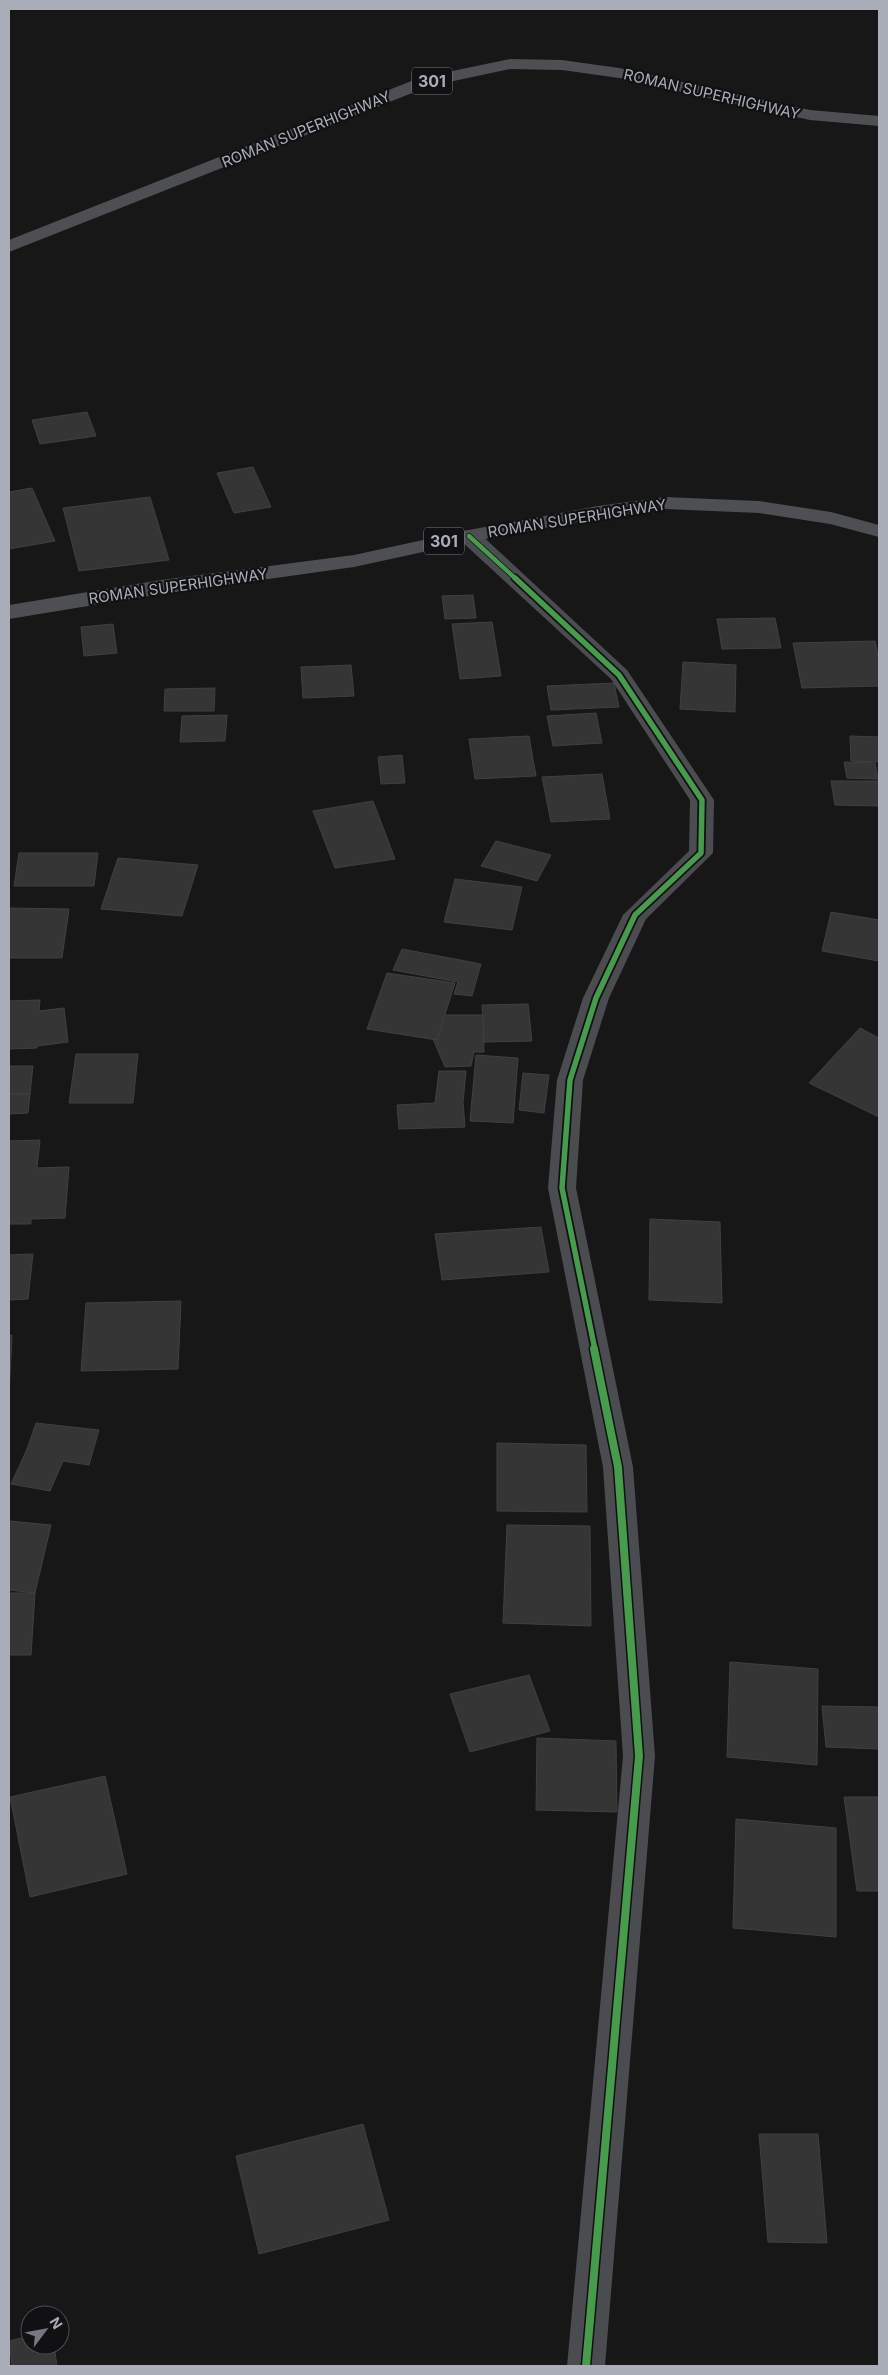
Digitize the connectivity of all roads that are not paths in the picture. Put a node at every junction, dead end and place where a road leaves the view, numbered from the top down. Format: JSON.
{"nodes":[{"id":1,"x":879,"y":121,"type":"edge"},
{"id":2,"x":9,"y":246,"type":"edge"},
{"id":3,"x":879,"y":531,"type":"edge"},
{"id":4,"x":469,"y":536,"type":"junction"},
{"id":5,"x":9,"y":612,"type":"edge"},
{"id":6,"x":586,"y":2366,"type":"edge"}],
"edges":[{"from":1,"to":2,"type":"main road","name":"ROMAN SUPERHIGHWAY","number":"301"},
{"from":3,"to":4,"type":"main road","name":"ROMAN SUPERHIGHWAY","number":"301"},
{"from":4,"to":5,"type":"main road","name":"ROMAN SUPERHIGHWAY","number":"301"},
{"from":4,"to":6,"type":"street"}]}
